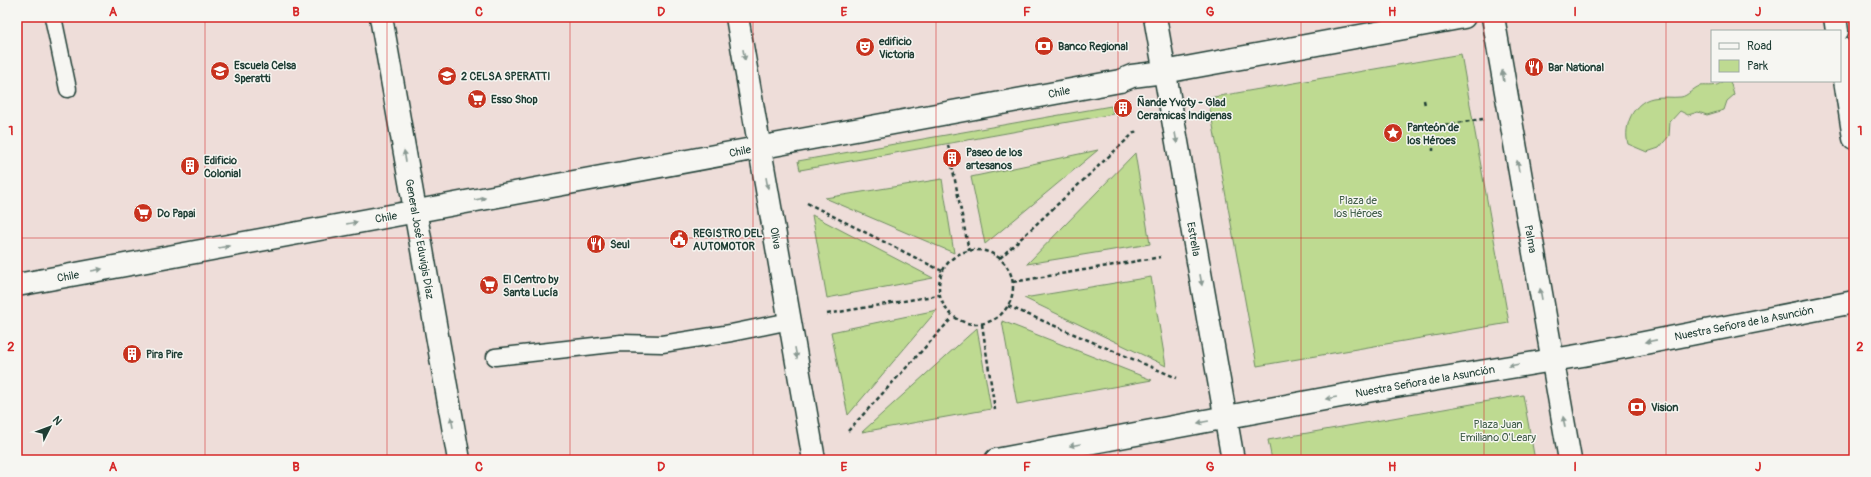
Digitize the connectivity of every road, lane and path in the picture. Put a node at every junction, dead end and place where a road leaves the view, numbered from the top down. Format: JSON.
{"nodes":[{"id":1,"x":53,"y":17,"type":"edge"},
{"id":2,"x":381,"y":17,"type":"edge"},
{"id":3,"x":737,"y":17,"type":"edge"},
{"id":4,"x":1155,"y":17,"type":"edge"},
{"id":5,"x":1464,"y":17,"type":"edge"},
{"id":6,"x":1493,"y":17,"type":"edge"},
{"id":7,"x":1835,"y":17,"type":"edge"},
{"id":8,"x":1837,"y":30,"type":"edge"},
{"id":9,"x":1841,"y":54,"type":"edge"},
{"id":10,"x":1164,"y":72,"type":"junction"},
{"id":11,"x":68,"y":89,"type":"dead end"},
{"id":12,"x":1424,"y":100,"type":"dead end"},
{"id":13,"x":1425,"y":104,"type":"dead end"},
{"id":14,"x":1475,"y":121,"type":"dead end"},
{"id":15,"x":1424,"y":128,"type":"dead end"},
{"id":16,"x":1136,"y":131,"type":"dead end"},
{"id":17,"x":1854,"y":138,"type":"edge"},
{"id":18,"x":948,"y":145,"type":"dead end"},
{"id":19,"x":761,"y":147,"type":"junction"},
{"id":20,"x":807,"y":203,"type":"dead end"},
{"id":21,"x":415,"y":211,"type":"junction"},
{"id":22,"x":969,"y":251,"type":"junction"},
{"id":23,"x":1161,"y":257,"type":"dead end"},
{"id":24,"x":1000,"y":258,"type":"junction"},
{"id":25,"x":942,"y":271,"type":"junction"},
{"id":26,"x":1013,"y":282,"type":"junction"},
{"id":27,"x":17,"y":285,"type":"edge"},
{"id":28,"x":939,"y":295,"type":"junction"},
{"id":29,"x":1854,"y":302,"type":"edge"},
{"id":30,"x":1008,"y":306,"type":"junction"},
{"id":31,"x":827,"y":314,"type":"dead end"},
{"id":32,"x":952,"y":318,"type":"junction"},
{"id":33,"x":790,"y":321,"type":"junction"},
{"id":34,"x":982,"y":324,"type":"junction"},
{"id":35,"x":495,"y":357,"type":"dead end"},
{"id":36,"x":1552,"y":358,"type":"junction"},
{"id":37,"x":1177,"y":378,"type":"dead end"},
{"id":38,"x":995,"y":410,"type":"dead end"},
{"id":39,"x":1225,"y":418,"type":"junction"},
{"id":40,"x":848,"y":431,"type":"dead end"},
{"id":41,"x":459,"y":460,"type":"edge"},
{"id":42,"x":814,"y":460,"type":"edge"},
{"id":43,"x":996,"y":460,"type":"edge"},
{"id":44,"x":1233,"y":460,"type":"edge"},
{"id":45,"x":1570,"y":460,"type":"edge"}],
"edges":[{"from":1,"to":11,"type":"lane"},
{"from":21,"to":2,"type":"street","name":"General José Eduvigis Díaz","one_way":true},
{"from":3,"to":19,"type":"street","name":"Oliva","one_way":true},
{"from":4,"to":10,"type":"street","name":"Estrella"},
{"from":5,"to":10,"type":"street","name":"Chile"},
{"from":36,"to":6,"type":"street","name":"Palma","one_way":true},
{"from":7,"to":8,"type":"street"},
{"from":9,"to":17,"type":"street"},
{"from":10,"to":19,"type":"street","name":"Chile"},
{"from":10,"to":39,"type":"street","name":"Estrella","one_way":true},
{"from":12,"to":13,"type":"path"},
{"from":14,"to":15,"type":"path"},
{"from":16,"to":24,"type":"path"},
{"from":18,"to":22,"type":"path"},
{"from":21,"to":19,"type":"street","name":"Chile","one_way":true},
{"from":19,"to":33,"type":"street","name":"Oliva","one_way":true},
{"from":20,"to":25,"type":"path"},
{"from":27,"to":21,"type":"street","name":"Chile","one_way":true},
{"from":41,"to":21,"type":"street","name":"General José Eduvigis Díaz","one_way":true},
{"from":22,"to":24,"type":"path"},
{"from":22,"to":25,"type":"path"},
{"from":23,"to":26,"type":"path"},
{"from":24,"to":26,"type":"path"},
{"from":25,"to":28,"type":"path"},
{"from":26,"to":30,"type":"path"},
{"from":28,"to":31,"type":"path"},
{"from":28,"to":32,"type":"path"},
{"from":29,"to":36,"type":"street","name":"Nuestra Señora de la Asunción","one_way":true},
{"from":30,"to":34,"type":"path"},
{"from":30,"to":37,"type":"path"},
{"from":32,"to":34,"type":"path"},
{"from":32,"to":40,"type":"path"},
{"from":33,"to":35,"type":"lane"},
{"from":33,"to":42,"type":"street","name":"Oliva","one_way":true},
{"from":34,"to":38,"type":"path"},
{"from":36,"to":39,"type":"street","name":"Nuestra Señora de la Asunción","one_way":true},
{"from":45,"to":36,"type":"street","name":"Palma","one_way":true},
{"from":39,"to":43,"type":"street","name":"Nuestra Señora de la Asunción","one_way":true},
{"from":39,"to":44,"type":"street","name":"Estrella"}]}
